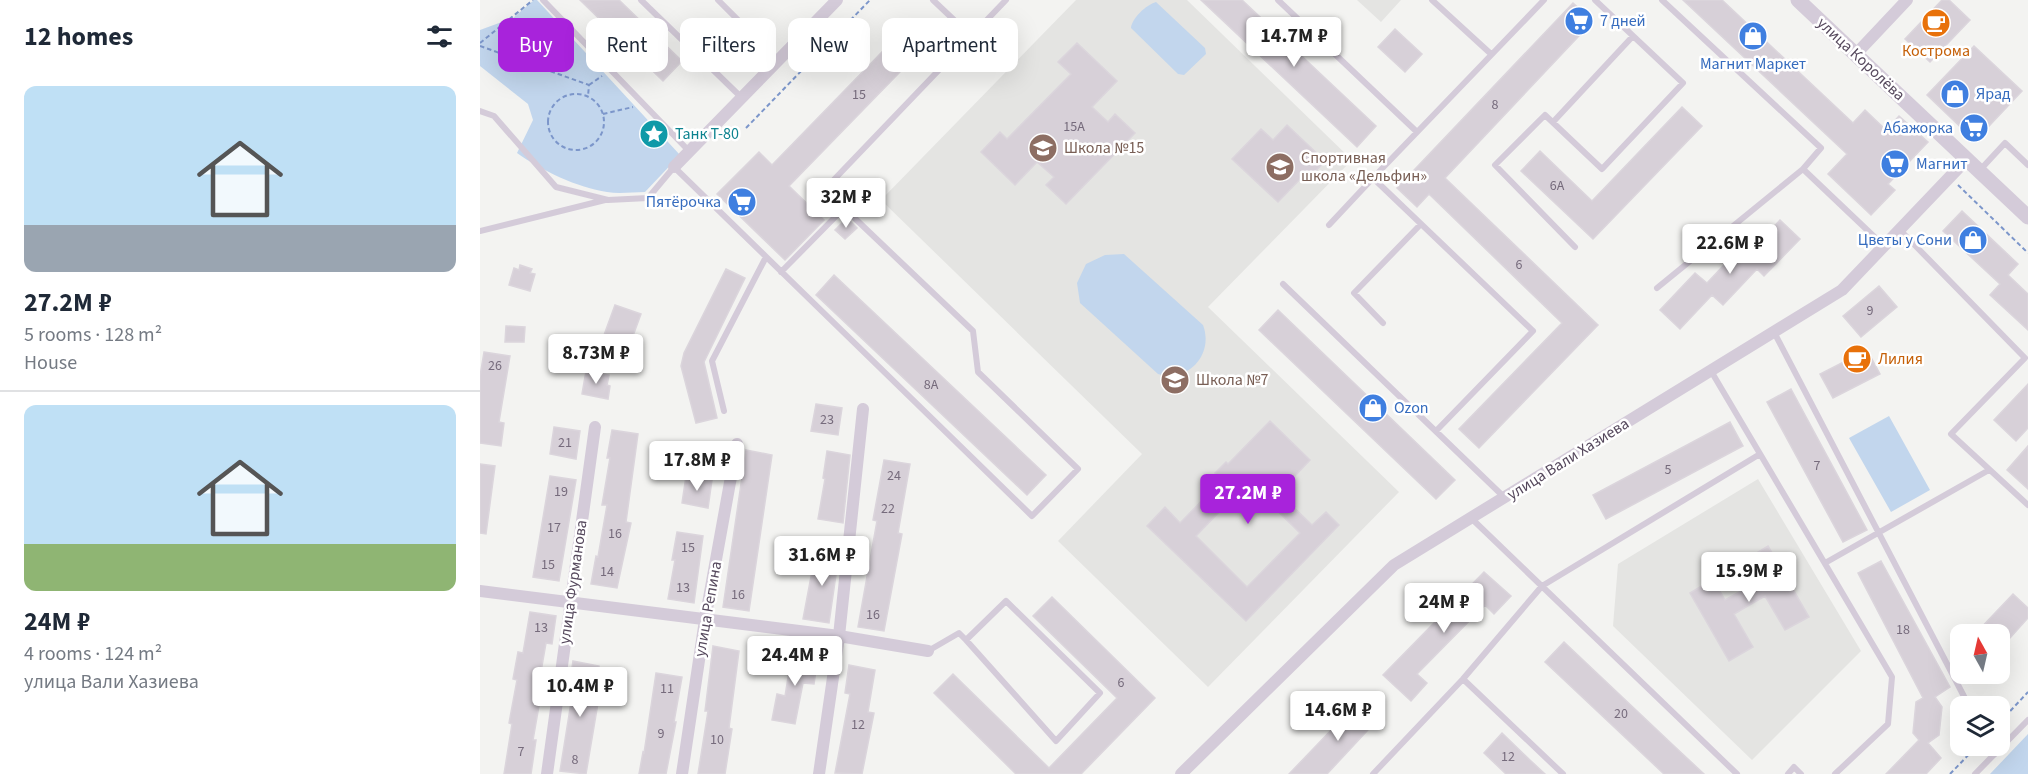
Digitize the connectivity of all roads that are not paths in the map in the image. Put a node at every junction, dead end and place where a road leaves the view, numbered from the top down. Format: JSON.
{"nodes":[{"id":1,"x":543,"y":0,"type":"edge"},
{"id":2,"x":641,"y":0,"type":"edge"},
{"id":3,"x":718,"y":0,"type":"edge"},
{"id":4,"x":837,"y":0,"type":"edge"},
{"id":5,"x":933,"y":0,"type":"edge"},
{"id":6,"x":1006,"y":0,"type":"edge"},
{"id":7,"x":1278,"y":0,"type":"edge"},
{"id":8,"x":1432,"y":0,"type":"edge"},
{"id":9,"x":1544,"y":0,"type":"edge"},
{"id":10,"x":1595,"y":0,"type":"edge"},
{"id":11,"x":1662,"y":0,"type":"edge"},
{"id":12,"x":1798,"y":0,"type":"edge"},
{"id":13,"x":1907,"y":0,"type":"edge"},
{"id":14,"x":952,"y":18,"type":"edge"},
{"id":15,"x":988,"y":18,"type":"edge"},
{"id":16,"x":1634,"y":36,"type":"junction"},
{"id":17,"x":1491,"y":54,"type":"junction"},
{"id":18,"x":1856,"y":54,"type":"junction"},
{"id":19,"x":778,"y":60,"type":"junction"},
{"id":20,"x":937,"y":72,"type":"edge"},
{"id":21,"x":742,"y":98,"type":"junction"},
{"id":22,"x":480,"y":111,"type":"edge"},
{"id":23,"x":1554,"y":122,"type":"junction"},
{"id":24,"x":1417,"y":132,"type":"junction"},
{"id":25,"x":689,"y":151,"type":"junction"},
{"id":26,"x":1967,"y":159,"type":"junction"},
{"id":27,"x":2028,"y":165,"type":"edge"},
{"id":28,"x":674,"y":167,"type":"junction"},
{"id":29,"x":1803,"y":169,"type":"junction"},
{"id":30,"x":1979,"y":171,"type":"junction"},
{"id":31,"x":1372,"y":177,"type":"junction"},
{"id":32,"x":608,"y":200,"type":"junction"},
{"id":33,"x":844,"y":208,"type":"junction"},
{"id":34,"x":2028,"y":217,"type":"edge"},
{"id":35,"x":1421,"y":224,"type":"junction"},
{"id":36,"x":1329,"y":225,"type":"dead end"},
{"id":37,"x":1900,"y":229,"type":"junction"},
{"id":38,"x":480,"y":231,"type":"edge"},
{"id":39,"x":1884,"y":246,"type":"junction"},
{"id":40,"x":1575,"y":247,"type":"dead end"},
{"id":41,"x":766,"y":257,"type":"junction"},
{"id":42,"x":781,"y":272,"type":"junction"},
{"id":43,"x":1283,"y":284,"type":"dead end"},
{"id":44,"x":1657,"y":288,"type":"dead end"},
{"id":45,"x":1383,"y":323,"type":"dead end"},
{"id":46,"x":1774,"y":332,"type":"junction"},
{"id":47,"x":1711,"y":371,"type":"junction"},
{"id":48,"x":863,"y":409,"type":"dead end"},
{"id":49,"x":724,"y":411,"type":"dead end"},
{"id":50,"x":595,"y":427,"type":"dead end"},
{"id":51,"x":1436,"y":431,"type":"junction"},
{"id":52,"x":737,"y":444,"type":"dead end"},
{"id":53,"x":1760,"y":454,"type":"junction"},
{"id":54,"x":1989,"y":470,"type":"junction"},
{"id":55,"x":1505,"y":497,"type":"junction"},
{"id":56,"x":2028,"y":505,"type":"edge"},
{"id":57,"x":1471,"y":518,"type":"junction"},
{"id":58,"x":1878,"y":532,"type":"junction"},
{"id":59,"x":1824,"y":563,"type":"junction"},
{"id":60,"x":1542,"y":586,"type":"junction"},
{"id":61,"x":480,"y":591,"type":"edge"},
{"id":62,"x":570,"y":603,"type":"junction"},
{"id":63,"x":705,"y":620,"type":"junction"},
{"id":64,"x":839,"y":636,"type":"junction"},
{"id":65,"x":966,"y":640,"type":"junction"},
{"id":66,"x":928,"y":651,"type":"joint"},
{"id":67,"x":1463,"y":679,"type":"junction"},
{"id":68,"x":1964,"y":696,"type":"edge"},
{"id":69,"x":2028,"y":720,"type":"edge"},
{"id":70,"x":2010,"y":739,"type":"edge"},
{"id":71,"x":1993,"y":756,"type":"edge"},
{"id":72,"x":547,"y":774,"type":"edge"},
{"id":73,"x":682,"y":774,"type":"edge"},
{"id":74,"x":819,"y":774,"type":"edge"},
{"id":75,"x":1181,"y":774,"type":"edge"},
{"id":76,"x":1373,"y":774,"type":"edge"},
{"id":77,"x":1563,"y":774,"type":"edge"},
{"id":78,"x":1737,"y":774,"type":"edge"},
{"id":79,"x":1788,"y":774,"type":"edge"},
{"id":80,"x":1801,"y":774,"type":"edge"},
{"id":81,"x":1835,"y":774,"type":"edge"},
{"id":82,"x":1975,"y":774,"type":"edge"}],
"edges":[{"from":1,"to":25,"type":"lane"},
{"from":2,"to":21,"type":"lane"},
{"from":3,"to":19,"type":"lane"},
{"from":4,"to":19,"type":"street"},
{"from":5,"to":14,"type":"lane"},
{"from":6,"to":15,"type":"lane"},
{"from":7,"to":24,"type":"lane"},
{"from":8,"to":17,"type":"lane"},
{"from":9,"to":17,"type":"lane"},
{"from":10,"to":16,"type":"lane"},
{"from":11,"to":29,"type":"lane"},
{"from":12,"to":18,"type":"street","name":"улица Королёва"},
{"from":13,"to":18,"type":"street"},
{"from":16,"to":23,"type":"lane"},
{"from":16,"to":23,"type":"lane"},
{"from":17,"to":24,"type":"lane"},
{"from":18,"to":26,"type":"street","name":"улица Королёва"},
{"from":19,"to":21,"type":"street"},
{"from":20,"to":33,"type":"lane"},
{"from":21,"to":25,"type":"street"},
{"from":22,"to":32,"type":"lane"},
{"from":23,"to":40,"type":"lane"},
{"from":24,"to":31,"type":"lane"},
{"from":25,"to":28,"type":"street"},
{"from":26,"to":30,"type":"street","name":"улица Королёва"},
{"from":26,"to":37,"type":"street","name":"улица Вали Хазиева"},
{"from":27,"to":30,"type":"lane"},
{"from":28,"to":32,"type":"lane"},
{"from":28,"to":41,"type":"lane"},
{"from":29,"to":39,"type":"lane"},
{"from":29,"to":44,"type":"lane"},
{"from":30,"to":34,"type":"street","name":"улица Королёва"},
{"from":31,"to":35,"type":"lane"},
{"from":31,"to":36,"type":"lane"},
{"from":32,"to":38,"type":"lane"},
{"from":33,"to":42,"type":"lane"},
{"from":33,"to":42,"type":"lane"},
{"from":35,"to":45,"type":"lane"},
{"from":35,"to":51,"type":"lane"},
{"from":37,"to":39,"type":"street","name":"улица Вали Хазиева"},
{"from":37,"to":54,"type":"lane"},
{"from":39,"to":46,"type":"street","name":"улица Вали Хазиева"},
{"from":41,"to":42,"type":"lane"},
{"from":41,"to":49,"type":"lane"},
{"from":43,"to":51,"type":"lane"},
{"from":46,"to":47,"type":"street","name":"улица Вали Хазиева"},
{"from":46,"to":58,"type":"lane"},
{"from":47,"to":53,"type":"lane"},
{"from":47,"to":55,"type":"street","name":"улица Вали Хазиева"},
{"from":48,"to":64,"type":"street"},
{"from":50,"to":62,"type":"street","name":"улица Фурманова"},
{"from":51,"to":55,"type":"lane"},
{"from":52,"to":63,"type":"street","name":"улица Репина"},
{"from":53,"to":59,"type":"lane"},
{"from":53,"to":60,"type":"lane"},
{"from":54,"to":56,"type":"lane"},
{"from":54,"to":58,"type":"lane"},
{"from":55,"to":57,"type":"street","name":"улица Вали Хазиева"},
{"from":57,"to":60,"type":"lane"},
{"from":57,"to":75,"type":"street","name":"улица Вали Хазиева"},
{"from":58,"to":59,"type":"lane"},
{"from":58,"to":68,"type":"lane"},
{"from":59,"to":81,"type":"lane"},
{"from":60,"to":67,"type":"lane"},
{"from":60,"to":78,"type":"lane"},
{"from":61,"to":62,"type":"street"},
{"from":62,"to":63,"type":"street"},
{"from":62,"to":72,"type":"street","name":"улица Фурманова"},
{"from":63,"to":64,"type":"street"},
{"from":63,"to":73,"type":"street","name":"улица Репина"},
{"from":64,"to":66,"type":"street"},
{"from":64,"to":74,"type":"street"},
{"from":65,"to":65,"type":"lane"},
{"from":65,"to":66,"type":"lane"},
{"from":67,"to":76,"type":"lane"},
{"from":67,"to":77,"type":"lane"},
{"from":69,"to":70,"type":"lane"},
{"from":71,"to":82,"type":"lane"},
{"from":79,"to":80,"type":"lane"}]}
